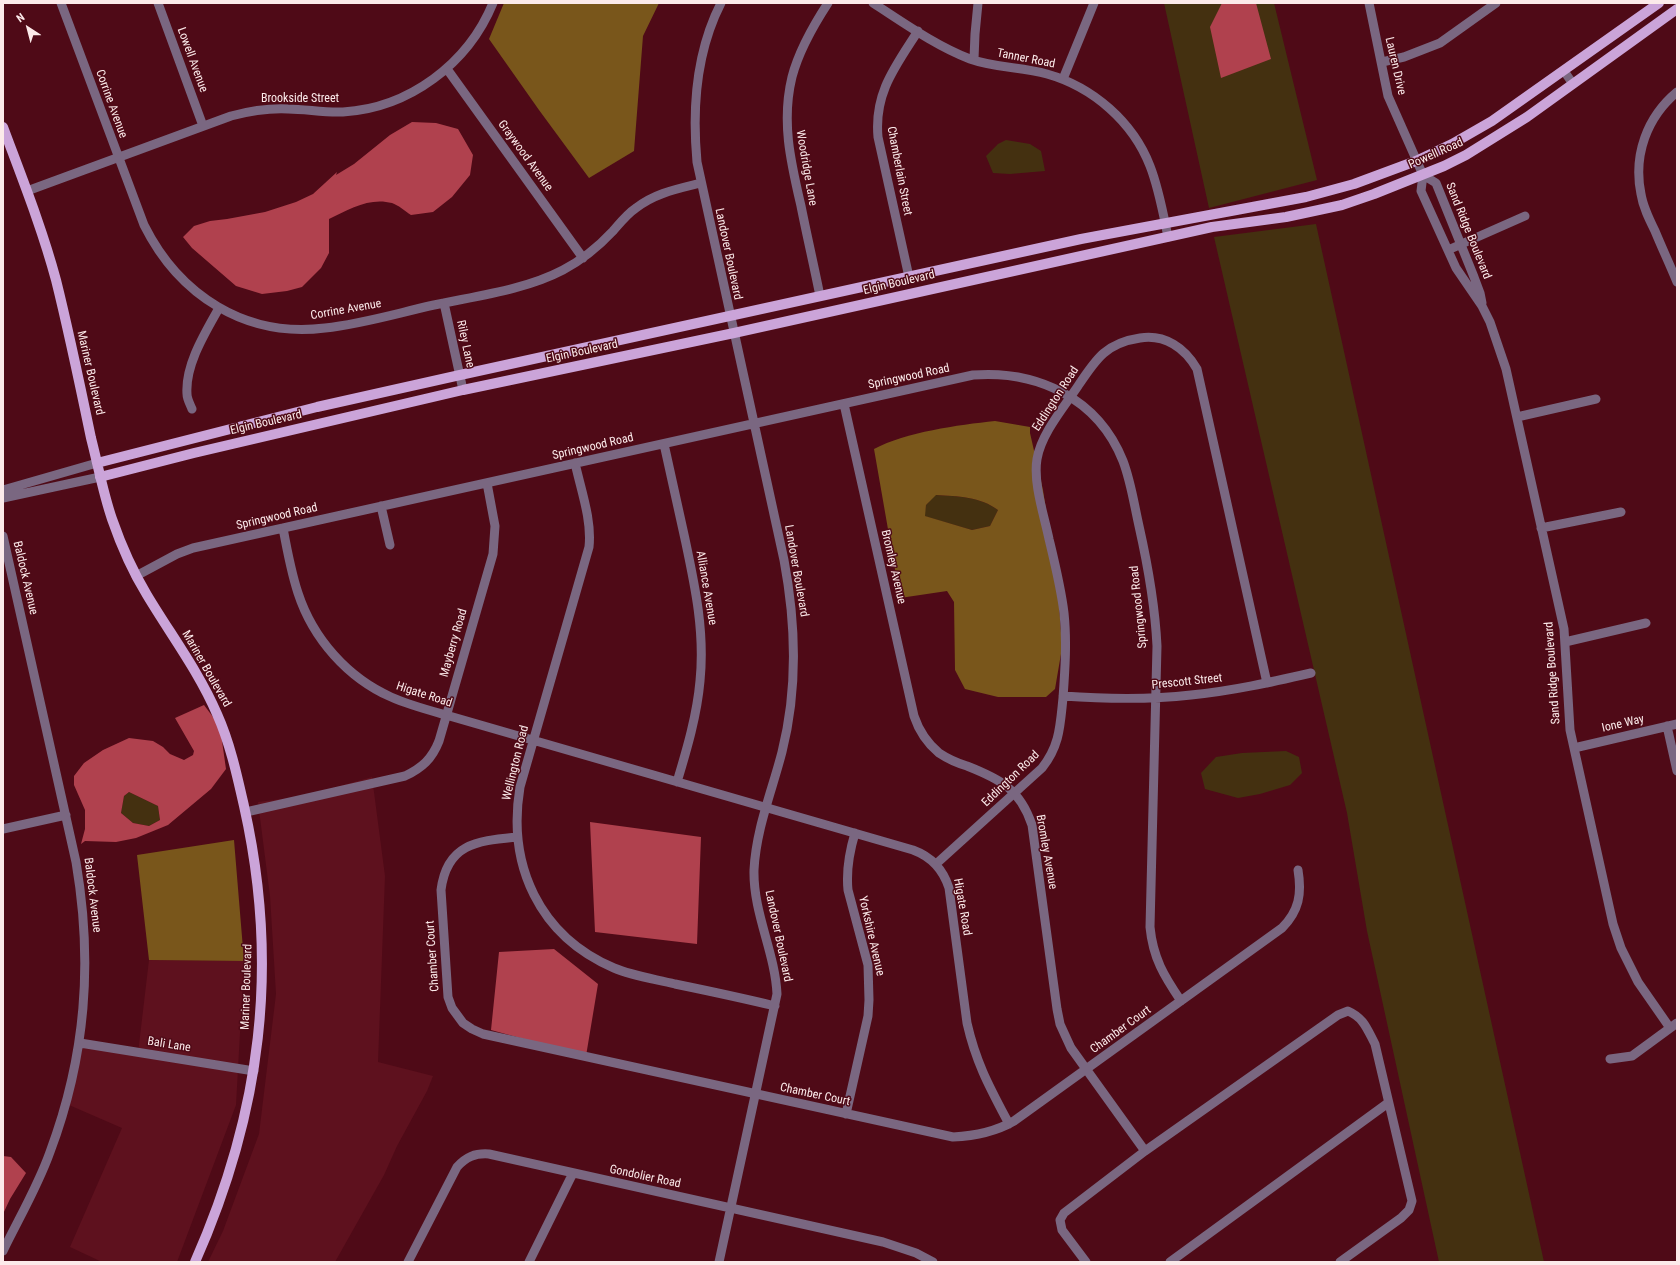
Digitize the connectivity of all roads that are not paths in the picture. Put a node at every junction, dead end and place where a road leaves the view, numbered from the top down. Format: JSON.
{"nodes":[{"id":1,"x":61,"y":3,"type":"edge"},
{"id":2,"x":158,"y":3,"type":"edge"},
{"id":3,"x":493,"y":3,"type":"edge"},
{"id":4,"x":721,"y":3,"type":"edge"},
{"id":5,"x":828,"y":3,"type":"edge"},
{"id":6,"x":873,"y":3,"type":"edge"},
{"id":7,"x":978,"y":3,"type":"edge"},
{"id":8,"x":1094,"y":3,"type":"edge"},
{"id":9,"x":1369,"y":3,"type":"edge"},
{"id":10,"x":1496,"y":3,"type":"edge"},
{"id":11,"x":1659,"y":3,"type":"edge"},
{"id":12,"x":1677,"y":9,"type":"edge"},
{"id":13,"x":918,"y":31,"type":"junction"},
{"id":14,"x":974,"y":59,"type":"junction"},
{"id":15,"x":1382,"y":62,"type":"junction"},
{"id":16,"x":447,"y":69,"type":"junction"},
{"id":17,"x":1564,"y":71,"type":"junction"},
{"id":18,"x":1063,"y":79,"type":"junction"},
{"id":19,"x":1573,"y":84,"type":"junction"},
{"id":20,"x":1677,"y":92,"type":"edge"},
{"id":21,"x":203,"y":126,"type":"junction"},
{"id":22,"x":3,"y":127,"type":"edge"},
{"id":23,"x":118,"y":157,"type":"junction"},
{"id":24,"x":1416,"y":161,"type":"junction"},
{"id":25,"x":1423,"y":175,"type":"junction"},
{"id":26,"x":701,"y":183,"type":"junction"},
{"id":27,"x":27,"y":191,"type":"junction"},
{"id":28,"x":1525,"y":216,"type":"dead end"},
{"id":29,"x":1165,"y":223,"type":"junction"},
{"id":30,"x":1168,"y":237,"type":"junction"},
{"id":31,"x":1462,"y":244,"type":"junction"},
{"id":32,"x":1448,"y":250,"type":"junction"},
{"id":33,"x":583,"y":258,"type":"junction"},
{"id":34,"x":909,"y":277,"type":"junction"},
{"id":35,"x":1677,"y":282,"type":"edge"},
{"id":36,"x":820,"y":296,"type":"junction"},
{"id":37,"x":444,"y":303,"type":"junction"},
{"id":38,"x":1482,"y":306,"type":"junction"},
{"id":39,"x":219,"y":308,"type":"junction"},
{"id":40,"x":730,"y":316,"type":"junction"},
{"id":41,"x":734,"y":333,"type":"junction"},
{"id":42,"x":460,"y":375,"type":"junction"},
{"id":43,"x":464,"y":390,"type":"junction"},
{"id":44,"x":1071,"y":397,"type":"junction"},
{"id":45,"x":1596,"y":399,"type":"dead end"},
{"id":46,"x":844,"y":404,"type":"junction"},
{"id":47,"x":192,"y":409,"type":"dead end"},
{"id":48,"x":1517,"y":417,"type":"junction"},
{"id":49,"x":754,"y":424,"type":"junction"},
{"id":50,"x":664,"y":444,"type":"junction"},
{"id":51,"x":97,"y":463,"type":"junction"},
{"id":52,"x":575,"y":463,"type":"junction"},
{"id":53,"x":100,"y":477,"type":"junction"},
{"id":54,"x":487,"y":483,"type":"junction"},
{"id":55,"x":3,"y":490,"type":"edge"},
{"id":56,"x":3,"y":498,"type":"edge"},
{"id":57,"x":381,"y":506,"type":"junction"},
{"id":58,"x":1621,"y":512,"type":"dead end"},
{"id":59,"x":283,"y":528,"type":"junction"},
{"id":60,"x":1541,"y":528,"type":"junction"},
{"id":61,"x":3,"y":536,"type":"edge"},
{"id":62,"x":390,"y":545,"type":"dead end"},
{"id":63,"x":136,"y":576,"type":"junction"},
{"id":64,"x":1646,"y":623,"type":"dead end"},
{"id":65,"x":1565,"y":642,"type":"junction"},
{"id":66,"x":1311,"y":673,"type":"dead end"},
{"id":67,"x":1267,"y":683,"type":"junction"},
{"id":68,"x":1063,"y":696,"type":"junction"},
{"id":69,"x":1156,"y":698,"type":"junction"},
{"id":70,"x":446,"y":715,"type":"junction"},
{"id":71,"x":1677,"y":724,"type":"edge"},
{"id":72,"x":1667,"y":726,"type":"junction"},
{"id":73,"x":534,"y":740,"type":"junction"},
{"id":74,"x":1574,"y":748,"type":"junction"},
{"id":75,"x":1677,"y":771,"type":"edge"},
{"id":76,"x":677,"y":782,"type":"junction"},
{"id":77,"x":1015,"y":793,"type":"junction"},
{"id":78,"x":766,"y":807,"type":"junction"},
{"id":79,"x":246,"y":812,"type":"junction"},
{"id":80,"x":66,"y":815,"type":"junction"},
{"id":81,"x":3,"y":829,"type":"edge"},
{"id":82,"x":855,"y":833,"type":"junction"},
{"id":83,"x":517,"y":837,"type":"junction"},
{"id":84,"x":936,"y":864,"type":"junction"},
{"id":85,"x":1298,"y":870,"type":"dead end"},
{"id":86,"x":1181,"y":1001,"type":"junction"},
{"id":87,"x":775,"y":1006,"type":"junction"},
{"id":88,"x":1674,"y":1025,"type":"edge"},
{"id":89,"x":80,"y":1043,"type":"junction"},
{"id":90,"x":1610,"y":1059,"type":"dead end"},
{"id":91,"x":1086,"y":1069,"type":"junction"},
{"id":92,"x":254,"y":1071,"type":"junction"},
{"id":93,"x":756,"y":1094,"type":"junction"},
{"id":94,"x":1388,"y":1103,"type":"junction"},
{"id":95,"x":846,"y":1114,"type":"junction"},
{"id":96,"x":1009,"y":1124,"type":"junction"},
{"id":97,"x":1145,"y":1151,"type":"junction"},
{"id":98,"x":573,"y":1173,"type":"junction"},
{"id":99,"x":731,"y":1208,"type":"junction"},
{"id":100,"x":3,"y":1251,"type":"edge"},
{"id":101,"x":195,"y":1262,"type":"edge"},
{"id":102,"x":408,"y":1262,"type":"edge"},
{"id":103,"x":529,"y":1262,"type":"edge"},
{"id":104,"x":719,"y":1262,"type":"edge"},
{"id":105,"x":933,"y":1262,"type":"edge"},
{"id":106,"x":1086,"y":1262,"type":"edge"},
{"id":107,"x":1170,"y":1262,"type":"edge"},
{"id":108,"x":1340,"y":1262,"type":"edge"}],
"edges":[{"from":1,"to":23,"type":"street","name":"Corrine Avenue"},
{"from":2,"to":21,"type":"street","name":"Lowell Avenue"},
{"from":3,"to":16,"type":"street","name":"Brookside Street"},
{"from":4,"to":26,"type":"street","name":"Landover Boulevard"},
{"from":5,"to":36,"type":"street","name":"Woodridge Lane"},
{"from":6,"to":13,"type":"street","name":"Tanner Road"},
{"from":7,"to":14,"type":"street"},
{"from":8,"to":18,"type":"street"},
{"from":9,"to":15,"type":"street","name":"Lauren Drive"},
{"from":10,"to":15,"type":"street"},
{"from":11,"to":17,"type":"main road","name":"Powell Road"},
{"from":12,"to":19,"type":"main road","name":"Powell Road"},
{"from":13,"to":14,"type":"street","name":"Tanner Road"},
{"from":13,"to":34,"type":"street","name":"Chamberlain Street"},
{"from":14,"to":18,"type":"street","name":"Tanner Road"},
{"from":15,"to":24,"type":"street","name":"Lauren Drive"},
{"from":16,"to":21,"type":"street","name":"Brookside Street"},
{"from":16,"to":33,"type":"street","name":"Graywood Avenue"},
{"from":17,"to":19,"type":"street"},
{"from":17,"to":24,"type":"main road","name":"Powell Road"},
{"from":18,"to":29,"type":"street","name":"Tanner Road"},
{"from":19,"to":25,"type":"main road","name":"Powell Road"},
{"from":20,"to":35,"type":"street"},
{"from":21,"to":23,"type":"street","name":"Brookside Street"},
{"from":22,"to":27,"type":"main road","name":"Mariner Boulevard"},
{"from":23,"to":27,"type":"street","name":"Brookside Street"},
{"from":23,"to":39,"type":"street","name":"Corrine Avenue"},
{"from":24,"to":25,"type":"street","name":"Lauren Drive"},
{"from":24,"to":29,"type":"main road","name":"Powell Road"},
{"from":25,"to":30,"type":"main road","name":"Powell Road"},
{"from":25,"to":31,"type":"street","name":"Sand Ridge Boulevard"},
{"from":25,"to":32,"type":"street","name":"Sand Ridge Boulevard"},
{"from":26,"to":33,"type":"street","name":"Corrine Avenue"},
{"from":26,"to":40,"type":"street","name":"Landover Boulevard"},
{"from":27,"to":51,"type":"main road","name":"Mariner Boulevard"},
{"from":28,"to":31,"type":"street"},
{"from":29,"to":30,"type":"street","name":"Tanner Road"},
{"from":29,"to":34,"type":"main road","name":"Elgin Boulevard"},
{"from":30,"to":41,"type":"main road","name":"Elgin Boulevard"},
{"from":31,"to":32,"type":"street"},
{"from":31,"to":38,"type":"street","name":"Sand Ridge Boulevard"},
{"from":32,"to":38,"type":"street","name":"Sand Ridge Boulevard"},
{"from":33,"to":37,"type":"street","name":"Corrine Avenue"},
{"from":34,"to":36,"type":"main road","name":"Elgin Boulevard"},
{"from":36,"to":40,"type":"main road","name":"Elgin Boulevard"},
{"from":37,"to":39,"type":"street","name":"Corrine Avenue"},
{"from":37,"to":42,"type":"street","name":"Riley Lane"},
{"from":38,"to":48,"type":"street","name":"Sand Ridge Boulevard"},
{"from":39,"to":47,"type":"street"},
{"from":40,"to":41,"type":"street","name":"Landover Boulevard"},
{"from":40,"to":42,"type":"main road","name":"Elgin Boulevard"},
{"from":41,"to":43,"type":"main road","name":"Elgin Boulevard"},
{"from":41,"to":49,"type":"street","name":"Landover Boulevard"},
{"from":42,"to":43,"type":"street","name":"Riley Lane"},
{"from":42,"to":51,"type":"main road","name":"Elgin Boulevard"},
{"from":43,"to":53,"type":"main road","name":"Elgin Boulevard"},
{"from":44,"to":46,"type":"street","name":"Springwood Road"},
{"from":44,"to":67,"type":"street","name":"Eddington Road"},
{"from":44,"to":68,"type":"street","name":"Eddington Road"},
{"from":44,"to":69,"type":"street","name":"Springwood Road"},
{"from":45,"to":48,"type":"street"},
{"from":46,"to":49,"type":"street","name":"Springwood Road"},
{"from":46,"to":77,"type":"street","name":"Bromley Avenue"},
{"from":48,"to":60,"type":"street","name":"Sand Ridge Boulevard"},
{"from":49,"to":50,"type":"street","name":"Springwood Road"},
{"from":49,"to":78,"type":"street","name":"Landover Boulevard"},
{"from":50,"to":52,"type":"street","name":"Springwood Road"},
{"from":50,"to":76,"type":"street","name":"Alliance Avenue"},
{"from":51,"to":53,"type":"main road","name":"Mariner Boulevard"},
{"from":51,"to":55,"type":"street","name":"Elgin Boulevard"},
{"from":52,"to":54,"type":"street","name":"Springwood Road"},
{"from":52,"to":73,"type":"street","name":"Wellington Road"},
{"from":53,"to":56,"type":"street","name":"Elgin Boulevard"},
{"from":53,"to":63,"type":"main road","name":"Mariner Boulevard"},
{"from":54,"to":57,"type":"street","name":"Springwood Road"},
{"from":54,"to":70,"type":"street","name":"Mayberry Road"},
{"from":57,"to":59,"type":"street","name":"Springwood Road"},
{"from":57,"to":62,"type":"street"},
{"from":58,"to":60,"type":"street"},
{"from":59,"to":63,"type":"street","name":"Springwood Road"},
{"from":59,"to":70,"type":"street","name":"Higate Road"},
{"from":60,"to":65,"type":"street","name":"Sand Ridge Boulevard"},
{"from":61,"to":80,"type":"street","name":"Baldock Avenue"},
{"from":63,"to":79,"type":"main road","name":"Mariner Boulevard"},
{"from":64,"to":65,"type":"street"},
{"from":65,"to":74,"type":"street","name":"Sand Ridge Boulevard"},
{"from":66,"to":67,"type":"street","name":"Prescott Street"},
{"from":67,"to":69,"type":"street","name":"Prescott Street"},
{"from":68,"to":69,"type":"street","name":"Prescott Street"},
{"from":68,"to":77,"type":"street","name":"Eddington Road"},
{"from":69,"to":86,"type":"street","name":"Springwood Road"},
{"from":70,"to":73,"type":"street","name":"Higate Road"},
{"from":70,"to":79,"type":"street","name":"Mayberry Road"},
{"from":71,"to":72,"type":"street","name":"Ione Way"},
{"from":72,"to":74,"type":"street","name":"Ione Way"},
{"from":72,"to":75,"type":"street"},
{"from":73,"to":76,"type":"street","name":"Higate Road"},
{"from":73,"to":83,"type":"street","name":"Wellington Road"},
{"from":74,"to":88,"type":"street","name":"Sand Ridge Boulevard"},
{"from":76,"to":78,"type":"street","name":"Higate Road"},
{"from":77,"to":84,"type":"street","name":"Eddington Road"},
{"from":77,"to":91,"type":"street","name":"Bromley Avenue"},
{"from":78,"to":82,"type":"street","name":"Higate Road"},
{"from":78,"to":87,"type":"street","name":"Landover Boulevard"},
{"from":79,"to":92,"type":"main road","name":"Mariner Boulevard"},
{"from":80,"to":81,"type":"street"},
{"from":80,"to":89,"type":"street","name":"Baldock Avenue"},
{"from":82,"to":84,"type":"street","name":"Higate Road"},
{"from":82,"to":95,"type":"street","name":"Yorkshire Avenue"},
{"from":83,"to":87,"type":"street","name":"Wellington Road"},
{"from":83,"to":93,"type":"street","name":"Chamber Court"},
{"from":84,"to":96,"type":"street","name":"Higate Road"},
{"from":85,"to":86,"type":"street","name":"Chamber Court"},
{"from":86,"to":91,"type":"street","name":"Chamber Court"},
{"from":87,"to":93,"type":"street","name":"Landover Boulevard"},
{"from":88,"to":90,"type":"street"},
{"from":89,"to":92,"type":"street","name":"Bali Lane"},
{"from":89,"to":100,"type":"street","name":"Baldock Avenue"},
{"from":91,"to":96,"type":"street","name":"Chamber Court"},
{"from":91,"to":97,"type":"street","name":"Bromley Avenue"},
{"from":92,"to":101,"type":"main road","name":"Mariner Boulevard"},
{"from":93,"to":95,"type":"street","name":"Chamber Court"},
{"from":93,"to":99,"type":"street","name":"Landover Boulevard"},
{"from":94,"to":97,"type":"street"},
{"from":94,"to":107,"type":"street"},
{"from":94,"to":108,"type":"street"},
{"from":95,"to":96,"type":"street","name":"Chamber Court"},
{"from":97,"to":106,"type":"street"},
{"from":98,"to":99,"type":"street","name":"Gondolier Road"},
{"from":98,"to":102,"type":"street","name":"Gondolier Road"},
{"from":98,"to":103,"type":"street"},
{"from":99,"to":104,"type":"street","name":"Landover Boulevard"},
{"from":99,"to":105,"type":"street","name":"Gondolier Road"}]}
